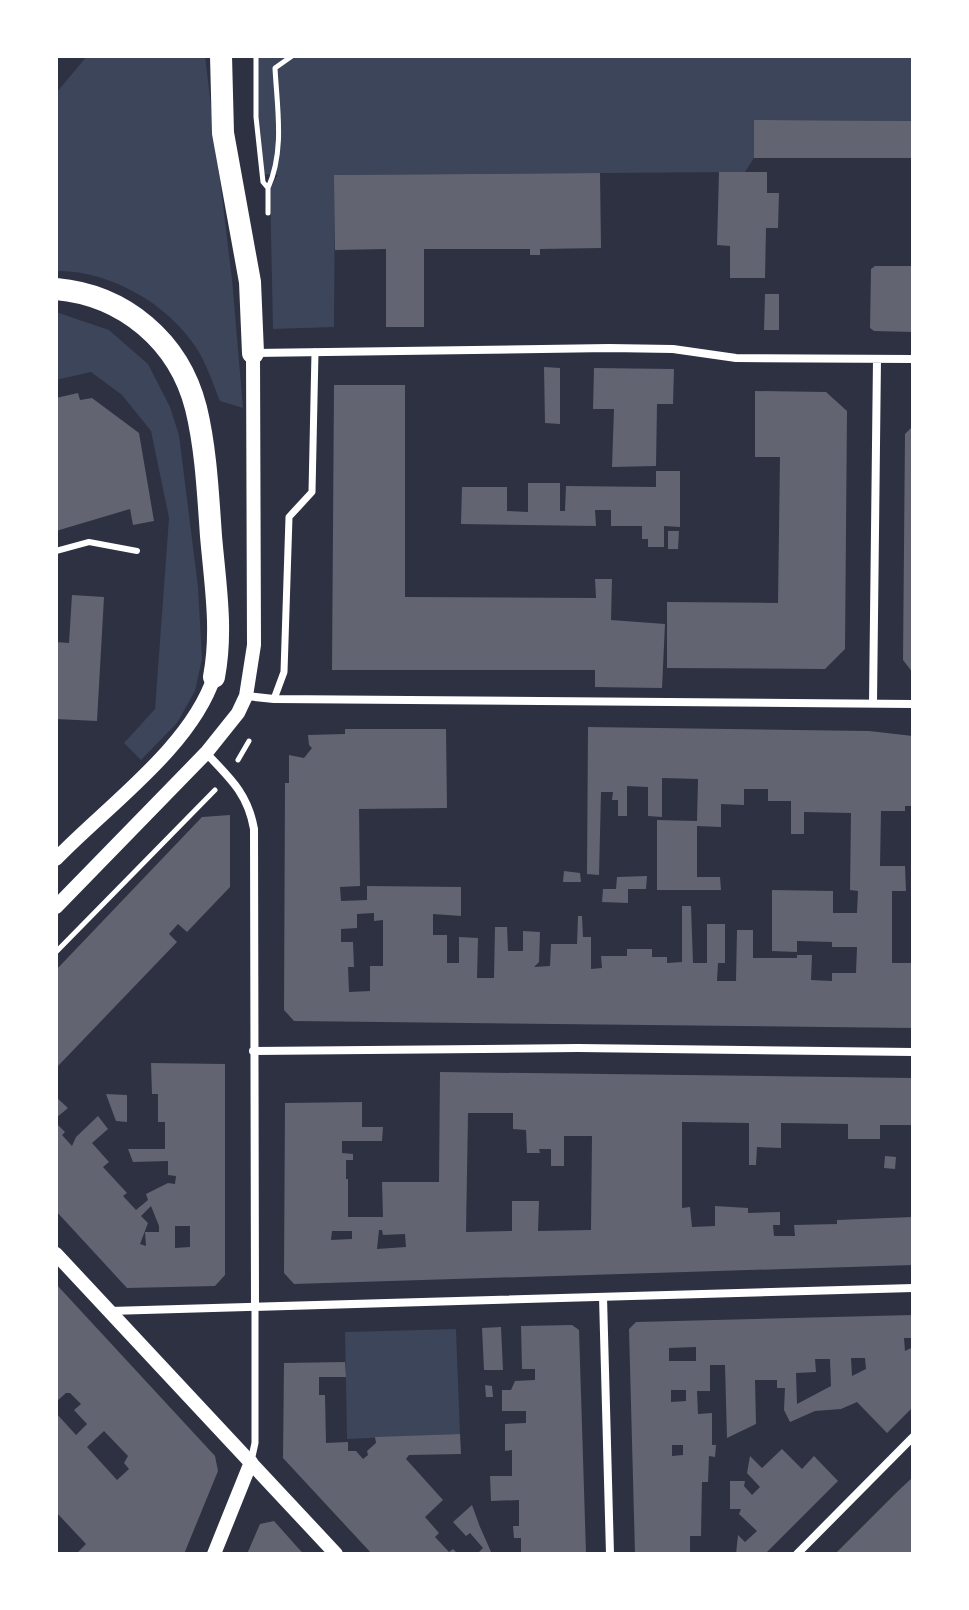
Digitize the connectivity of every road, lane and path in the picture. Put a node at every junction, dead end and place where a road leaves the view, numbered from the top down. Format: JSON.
{"nodes":[{"id":1,"x":221,"y":56,"type":"edge"},
{"id":2,"x":256,"y":56,"type":"edge"},
{"id":3,"x":292,"y":56,"type":"edge"},
{"id":4,"x":263,"y":182,"type":"dead end"},
{"id":5,"x":268,"y":188,"type":"dead end"},
{"id":6,"x":56,"y":289,"type":"edge"},
{"id":7,"x":315,"y":352,"type":"junction"},
{"id":8,"x":253,"y":353,"type":"junction"},
{"id":9,"x":877,"y":359,"type":"junction"},
{"id":10,"x":913,"y":359,"type":"edge"},
{"id":11,"x":56,"y":551,"type":"edge"},
{"id":12,"x":137,"y":551,"type":"dead end"},
{"id":13,"x":214,"y":677,"type":"joint"},
{"id":14,"x":246,"y":696,"type":"junction"},
{"id":15,"x":274,"y":699,"type":"junction"},
{"id":16,"x":873,"y":703,"type":"junction"},
{"id":17,"x":913,"y":704,"type":"edge"},
{"id":18,"x":251,"y":738,"type":"dead end"},
{"id":19,"x":206,"y":753,"type":"junction"},
{"id":20,"x":228,"y":776,"type":"junction"},
{"id":21,"x":56,"y":859,"type":"edge"},
{"id":22,"x":56,"y":907,"type":"edge"},
{"id":23,"x":56,"y":952,"type":"edge"},
{"id":24,"x":253,"y":1051,"type":"junction"},
{"id":25,"x":913,"y":1052,"type":"edge"},
{"id":26,"x":56,"y":1254,"type":"edge"},
{"id":27,"x":913,"y":1288,"type":"edge"},
{"id":28,"x":603,"y":1297,"type":"junction"},
{"id":29,"x":255,"y":1308,"type":"junction"},
{"id":30,"x":109,"y":1311,"type":"junction"},
{"id":31,"x":913,"y":1437,"type":"edge"},
{"id":32,"x":251,"y":1462,"type":"junction"},
{"id":33,"x":214,"y":1554,"type":"edge"},
{"id":34,"x":336,"y":1554,"type":"edge"},
{"id":35,"x":610,"y":1554,"type":"edge"},
{"id":36,"x":797,"y":1554,"type":"edge"}],
"edges":[{"from":1,"to":8,"type":"highway"},
{"from":2,"to":4,"type":"path"},
{"from":3,"to":5,"type":"path"},
{"from":6,"to":13,"type":"highway"},
{"from":7,"to":8,"type":"street"},
{"from":7,"to":9,"type":"street"},
{"from":7,"to":15,"type":"street"},
{"from":8,"to":14,"type":"street"},
{"from":9,"to":10,"type":"street"},
{"from":9,"to":16,"type":"street"},
{"from":11,"to":12,"type":"lane"},
{"from":13,"to":21,"type":"street"},
{"from":14,"to":15,"type":"street"},
{"from":14,"to":19,"type":"street"},
{"from":15,"to":16,"type":"street"},
{"from":16,"to":17,"type":"street"},
{"from":18,"to":20,"type":"path"},
{"from":19,"to":20,"type":"street"},
{"from":19,"to":22,"type":"street"},
{"from":20,"to":23,"type":"path"},
{"from":20,"to":24,"type":"street"},
{"from":24,"to":25,"type":"street"},
{"from":24,"to":29,"type":"street"},
{"from":26,"to":30,"type":"street"},
{"from":27,"to":28,"type":"street"},
{"from":28,"to":29,"type":"street"},
{"from":28,"to":35,"type":"street"},
{"from":29,"to":30,"type":"street"},
{"from":29,"to":32,"type":"street"},
{"from":30,"to":32,"type":"street"},
{"from":31,"to":36,"type":"street"},
{"from":32,"to":33,"type":"street"},
{"from":32,"to":34,"type":"street"}]}
